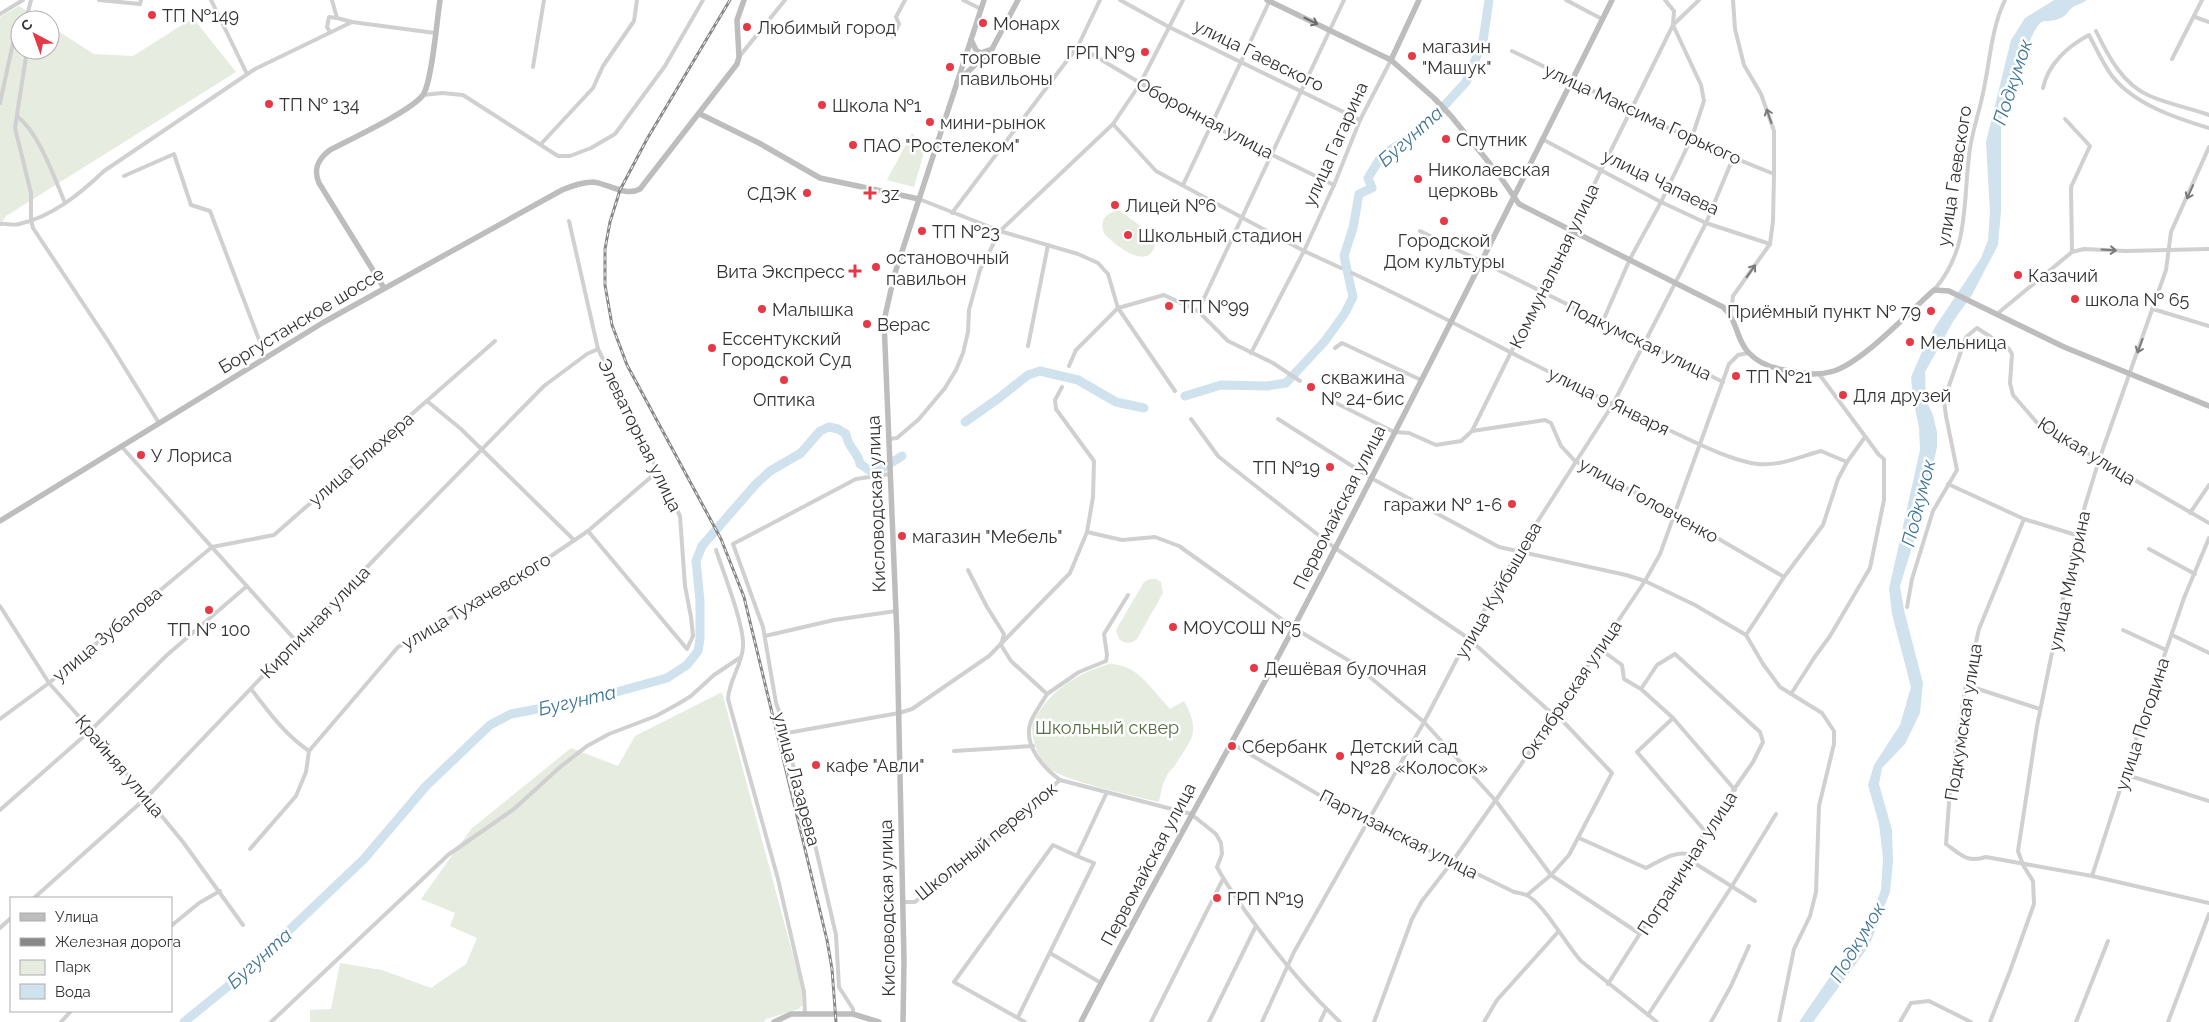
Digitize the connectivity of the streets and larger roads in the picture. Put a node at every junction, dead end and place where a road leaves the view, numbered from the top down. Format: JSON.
{"nodes":[{"id":1,"x":23,"y":0,"type":"edge"},
{"id":2,"x":99,"y":0,"type":"edge"},
{"id":3,"x":141,"y":0,"type":"edge"},
{"id":4,"x":211,"y":0,"type":"edge"},
{"id":5,"x":332,"y":0,"type":"edge"},
{"id":6,"x":440,"y":0,"type":"edge"},
{"id":7,"x":544,"y":0,"type":"edge"},
{"id":8,"x":637,"y":0,"type":"edge"},
{"id":9,"x":703,"y":0,"type":"edge"},
{"id":10,"x":744,"y":0,"type":"edge"},
{"id":11,"x":785,"y":0,"type":"edge"},
{"id":12,"x":905,"y":0,"type":"edge"},
{"id":13,"x":963,"y":0,"type":"edge"},
{"id":14,"x":984,"y":0,"type":"edge"},
{"id":15,"x":1018,"y":0,"type":"edge"},
{"id":16,"x":1100,"y":0,"type":"edge"},
{"id":17,"x":1120,"y":0,"type":"edge"},
{"id":18,"x":1183,"y":0,"type":"edge"},
{"id":19,"x":1269,"y":0,"type":"edge"},
{"id":20,"x":1344,"y":0,"type":"edge"},
{"id":21,"x":1419,"y":0,"type":"edge"},
{"id":22,"x":1566,"y":0,"type":"edge"},
{"id":23,"x":1612,"y":0,"type":"edge"},
{"id":24,"x":1665,"y":0,"type":"edge"},
{"id":25,"x":1699,"y":0,"type":"edge"},
{"id":26,"x":1733,"y":0,"type":"edge"},
{"id":27,"x":2005,"y":0,"type":"edge"},
{"id":28,"x":2202,"y":0,"type":"edge"},
{"id":29,"x":981,"y":9,"type":"junction"},
{"id":30,"x":0,"y":14,"type":"edge"},
{"id":31,"x":2195,"y":17,"type":"junction"},
{"id":32,"x":337,"y":18,"type":"junction"},
{"id":33,"x":1602,"y":19,"type":"junction"},
{"id":34,"x":352,"y":22,"type":"junction"},
{"id":35,"x":2209,"y":22,"type":"edge"},
{"id":36,"x":1673,"y":25,"type":"junction"},
{"id":37,"x":1169,"y":27,"type":"junction"},
{"id":38,"x":1331,"y":31,"type":"junction"},
{"id":39,"x":330,"y":32,"type":"junction"},
{"id":40,"x":2096,"y":32,"type":"dead end"},
{"id":41,"x":435,"y":33,"type":"junction"},
{"id":42,"x":893,"y":37,"type":"dead end"},
{"id":43,"x":971,"y":40,"type":"junction"},
{"id":44,"x":1078,"y":46,"type":"junction"},
{"id":45,"x":992,"y":50,"type":"junction"},
{"id":46,"x":1512,"y":51,"type":"dead end"},
{"id":47,"x":10,"y":57,"type":"edge"},
{"id":48,"x":739,"y":57,"type":"junction"},
{"id":49,"x":2172,"y":59,"type":"dead end"},
{"id":50,"x":25,"y":60,"type":"edge"},
{"id":51,"x":1390,"y":60,"type":"junction"},
{"id":52,"x":1240,"y":62,"type":"junction"},
{"id":53,"x":534,"y":67,"type":"dead end"},
{"id":54,"x":247,"y":74,"type":"junction"},
{"id":55,"x":1573,"y":81,"type":"junction"},
{"id":56,"x":956,"y":84,"type":"junction"},
{"id":57,"x":1140,"y":84,"type":"junction"},
{"id":58,"x":2043,"y":88,"type":"dead end"},
{"id":59,"x":1302,"y":93,"type":"junction"},
{"id":60,"x":423,"y":95,"type":"junction"},
{"id":61,"x":0,"y":103,"type":"edge"},
{"id":62,"x":1631,"y":111,"type":"junction"},
{"id":63,"x":700,"y":114,"type":"junction"},
{"id":64,"x":2209,"y":115,"type":"edge"},
{"id":65,"x":16,"y":116,"type":"junction"},
{"id":66,"x":2065,"y":119,"type":"dead end"},
{"id":67,"x":1360,"y":120,"type":"junction"},
{"id":68,"x":1113,"y":124,"type":"junction"},
{"id":69,"x":1211,"y":125,"type":"junction"},
{"id":70,"x":2209,"y":128,"type":"edge"},
{"id":71,"x":1692,"y":137,"type":"junction"},
{"id":72,"x":1542,"y":139,"type":"junction"},
{"id":73,"x":541,"y":144,"type":"junction"},
{"id":74,"x":2209,"y":147,"type":"edge"},
{"id":75,"x":1272,"y":155,"type":"junction"},
{"id":76,"x":1733,"y":158,"type":"junction"},
{"id":77,"x":1601,"y":170,"type":"junction"},
{"id":78,"x":1774,"y":174,"type":"junction"},
{"id":79,"x":124,"y":176,"type":"dead end"},
{"id":80,"x":1184,"y":185,"type":"junction"},
{"id":81,"x":1334,"y":185,"type":"junction"},
{"id":82,"x":1513,"y":195,"type":"junction"},
{"id":83,"x":919,"y":199,"type":"junction"},
{"id":84,"x":1661,"y":202,"type":"junction"},
{"id":85,"x":65,"y":203,"type":"junction"},
{"id":86,"x":952,"y":213,"type":"junction"},
{"id":87,"x":1243,"y":216,"type":"junction"},
{"id":88,"x":31,"y":220,"type":"junction"},
{"id":89,"x":570,"y":221,"type":"dead end"},
{"id":90,"x":0,"y":223,"type":"edge"},
{"id":91,"x":1706,"y":223,"type":"junction"},
{"id":92,"x":1000,"y":231,"type":"junction"},
{"id":93,"x":1571,"y":231,"type":"junction"},
{"id":94,"x":1420,"y":232,"type":"dead end"},
{"id":95,"x":1770,"y":244,"type":"junction"},
{"id":96,"x":1048,"y":245,"type":"junction"},
{"id":97,"x":2209,"y":249,"type":"edge"},
{"id":98,"x":2170,"y":250,"type":"junction"},
{"id":99,"x":1304,"y":251,"type":"junction"},
{"id":100,"x":2072,"y":252,"type":"junction"},
{"id":101,"x":1480,"y":260,"type":"junction"},
{"id":102,"x":1630,"y":260,"type":"junction"},
{"id":103,"x":1341,"y":268,"type":"dead end"},
{"id":104,"x":1352,"y":273,"type":"dead end"},
{"id":105,"x":1676,"y":283,"type":"junction"},
{"id":106,"x":384,"y":288,"type":"junction"},
{"id":107,"x":1934,"y":290,"type":"junction"},
{"id":108,"x":1541,"y":291,"type":"junction"},
{"id":109,"x":1118,"y":308,"type":"junction"},
{"id":110,"x":2153,"y":309,"type":"junction"},
{"id":111,"x":1198,"y":311,"type":"junction"},
{"id":112,"x":1731,"y":314,"type":"junction"},
{"id":113,"x":1996,"y":314,"type":"junction"},
{"id":114,"x":1451,"y":320,"type":"junction"},
{"id":115,"x":1602,"y":323,"type":"junction"},
{"id":116,"x":2209,"y":326,"type":"edge"},
{"id":117,"x":495,"y":341,"type":"dead end"},
{"id":118,"x":1645,"y":344,"type":"junction"},
{"id":119,"x":1028,"y":346,"type":"dead end"},
{"id":120,"x":1335,"y":348,"type":"dead end"},
{"id":121,"x":598,"y":349,"type":"junction"},
{"id":122,"x":1511,"y":352,"type":"junction"},
{"id":123,"x":1251,"y":353,"type":"junction"},
{"id":124,"x":1748,"y":353,"type":"junction"},
{"id":125,"x":266,"y":358,"type":"junction"},
{"id":126,"x":1070,"y":366,"type":"dead end"},
{"id":127,"x":1819,"y":374,"type":"junction"},
{"id":128,"x":2130,"y":374,"type":"junction"},
{"id":129,"x":1421,"y":380,"type":"junction"},
{"id":130,"x":1300,"y":381,"type":"dead end"},
{"id":131,"x":1723,"y":382,"type":"junction"},
{"id":132,"x":1062,"y":387,"type":"dead end"},
{"id":133,"x":1175,"y":391,"type":"dead end"},
{"id":134,"x":427,"y":400,"type":"junction"},
{"id":135,"x":1330,"y":400,"type":"dead end"},
{"id":136,"x":1613,"y":404,"type":"junction"},
{"id":137,"x":2209,"y":406,"type":"edge"},
{"id":138,"x":1191,"y":419,"type":"dead end"},
{"id":139,"x":1278,"y":419,"type":"dead end"},
{"id":140,"x":159,"y":423,"type":"junction"},
{"id":141,"x":1472,"y":431,"type":"junction"},
{"id":142,"x":1394,"y":432,"type":"junction"},
{"id":143,"x":1865,"y":437,"type":"junction"},
{"id":144,"x":889,"y":439,"type":"junction"},
{"id":145,"x":1701,"y":445,"type":"junction"},
{"id":146,"x":121,"y":446,"type":"junction"},
{"id":147,"x":482,"y":450,"type":"junction"},
{"id":148,"x":2099,"y":460,"type":"junction"},
{"id":149,"x":1575,"y":461,"type":"junction"},
{"id":150,"x":1847,"y":462,"type":"junction"},
{"id":151,"x":658,"y":471,"type":"junction"},
{"id":152,"x":891,"y":474,"type":"junction"},
{"id":153,"x":1371,"y":478,"type":"junction"},
{"id":154,"x":1948,"y":484,"type":"junction"},
{"id":155,"x":2209,"y":485,"type":"edge"},
{"id":156,"x":2190,"y":512,"type":"junction"},
{"id":157,"x":1676,"y":514,"type":"junction"},
{"id":158,"x":2024,"y":519,"type":"junction"},
{"id":159,"x":0,"y":521,"type":"edge"},
{"id":160,"x":2209,"y":524,"type":"edge"},
{"id":161,"x":588,"y":531,"type":"junction"},
{"id":162,"x":1087,"y":532,"type":"junction"},
{"id":163,"x":2076,"y":535,"type":"junction"},
{"id":164,"x":2209,"y":538,"type":"edge"},
{"id":165,"x":574,"y":540,"type":"junction"},
{"id":166,"x":212,"y":547,"type":"junction"},
{"id":167,"x":1335,"y":548,"type":"junction"},
{"id":168,"x":2149,"y":549,"type":"dead end"},
{"id":169,"x":716,"y":550,"type":"dead end"},
{"id":170,"x":1518,"y":552,"type":"junction"},
{"id":171,"x":968,"y":570,"type":"dead end"},
{"id":172,"x":2195,"y":574,"type":"junction"},
{"id":173,"x":1784,"y":577,"type":"junction"},
{"id":174,"x":1645,"y":581,"type":"junction"},
{"id":175,"x":247,"y":586,"type":"junction"},
{"id":176,"x":1128,"y":595,"type":"dead end"},
{"id":177,"x":0,"y":606,"type":"edge"},
{"id":178,"x":1907,"y":606,"type":"dead end"},
{"id":179,"x":896,"y":611,"type":"junction"},
{"id":180,"x":1294,"y":628,"type":"junction"},
{"id":181,"x":2124,"y":630,"type":"dead end"},
{"id":182,"x":1746,"y":635,"type":"junction"},
{"id":183,"x":2172,"y":635,"type":"junction"},
{"id":184,"x":765,"y":636,"type":"junction"},
{"id":185,"x":1468,"y":638,"type":"junction"},
{"id":186,"x":297,"y":642,"type":"junction"},
{"id":187,"x":1001,"y":645,"type":"junction"},
{"id":188,"x":1600,"y":649,"type":"junction"},
{"id":189,"x":2166,"y":650,"type":"junction"},
{"id":190,"x":2209,"y":654,"type":"edge"},
{"id":191,"x":741,"y":657,"type":"junction"},
{"id":192,"x":49,"y":683,"type":"junction"},
{"id":193,"x":1966,"y":685,"type":"junction"},
{"id":194,"x":251,"y":689,"type":"junction"},
{"id":195,"x":1642,"y":689,"type":"junction"},
{"id":196,"x":1047,"y":694,"type":"junction"},
{"id":197,"x":1791,"y":694,"type":"junction"},
{"id":198,"x":2040,"y":709,"type":"junction"},
{"id":199,"x":898,"y":714,"type":"junction"},
{"id":200,"x":1556,"y":714,"type":"junction"},
{"id":201,"x":1673,"y":718,"type":"junction"},
{"id":202,"x":0,"y":719,"type":"edge"},
{"id":203,"x":1424,"y":722,"type":"junction"},
{"id":204,"x":90,"y":730,"type":"junction"},
{"id":205,"x":787,"y":733,"type":"junction"},
{"id":206,"x":1231,"y":743,"type":"junction"},
{"id":207,"x":1033,"y":746,"type":"junction"},
{"id":208,"x":309,"y":751,"type":"junction"},
{"id":209,"x":954,"y":751,"type":"dead end"},
{"id":210,"x":2124,"y":774,"type":"junction"},
{"id":211,"x":1060,"y":780,"type":"junction"},
{"id":212,"x":1735,"y":790,"type":"junction"},
{"id":213,"x":1107,"y":792,"type":"junction"},
{"id":214,"x":147,"y":797,"type":"junction"},
{"id":215,"x":2209,"y":800,"type":"edge"},
{"id":216,"x":1496,"y":801,"type":"junction"},
{"id":217,"x":0,"y":810,"type":"edge"},
{"id":218,"x":1191,"y":814,"type":"junction"},
{"id":219,"x":1776,"y":814,"type":"dead end"},
{"id":220,"x":1368,"y":821,"type":"junction"},
{"id":221,"x":1705,"y":831,"type":"junction"},
{"id":222,"x":1579,"y":838,"type":"junction"},
{"id":223,"x":250,"y":849,"type":"dead end"},
{"id":224,"x":1077,"y":856,"type":"junction"},
{"id":225,"x":1689,"y":857,"type":"junction"},
{"id":226,"x":1452,"y":862,"type":"junction"},
{"id":227,"x":2023,"y":865,"type":"junction"},
{"id":228,"x":1551,"y":875,"type":"junction"},
{"id":229,"x":2092,"y":876,"type":"junction"},
{"id":230,"x":1223,"y":879,"type":"junction"},
{"id":231,"x":1732,"y":886,"type":"junction"},
{"id":232,"x":220,"y":891,"type":"junction"},
{"id":233,"x":1527,"y":895,"type":"junction"},
{"id":234,"x":35,"y":897,"type":"edge"},
{"id":235,"x":1755,"y":901,"type":"dead end"},
{"id":236,"x":902,"y":902,"type":"junction"},
{"id":237,"x":2209,"y":903,"type":"edge"},
{"id":238,"x":2209,"y":914,"type":"edge"},
{"id":239,"x":172,"y":925,"type":"edge"},
{"id":240,"x":243,"y":925,"type":"dead end"},
{"id":241,"x":1256,"y":926,"type":"junction"},
{"id":242,"x":1558,"y":932,"type":"junction"},
{"id":243,"x":1640,"y":934,"type":"junction"},
{"id":244,"x":2108,"y":941,"type":"dead end"},
{"id":245,"x":1749,"y":946,"type":"dead end"},
{"id":246,"x":1050,"y":953,"type":"junction"},
{"id":247,"x":1288,"y":967,"type":"junction"},
{"id":248,"x":1101,"y":982,"type":"junction"},
{"id":249,"x":1608,"y":984,"type":"junction"},
{"id":250,"x":1326,"y":1009,"type":"junction"},
{"id":251,"x":70,"y":1012,"type":"edge"},
{"id":252,"x":805,"y":1014,"type":"junction"},
{"id":253,"x":853,"y":1014,"type":"junction"},
{"id":254,"x":1648,"y":1015,"type":"junction"},
{"id":255,"x":1018,"y":1017,"type":"junction"},
{"id":256,"x":61,"y":1022,"type":"edge"},
{"id":257,"x":271,"y":1022,"type":"edge"},
{"id":258,"x":774,"y":1022,"type":"edge"},
{"id":259,"x":879,"y":1022,"type":"edge"},
{"id":260,"x":903,"y":1022,"type":"edge"},
{"id":261,"x":1025,"y":1022,"type":"edge"},
{"id":262,"x":1081,"y":1022,"type":"edge"},
{"id":263,"x":1151,"y":1022,"type":"edge"},
{"id":264,"x":1209,"y":1022,"type":"edge"},
{"id":265,"x":1262,"y":1022,"type":"edge"},
{"id":266,"x":1320,"y":1022,"type":"edge"},
{"id":267,"x":1340,"y":1022,"type":"edge"},
{"id":268,"x":1374,"y":1022,"type":"edge"},
{"id":269,"x":1484,"y":1022,"type":"edge"},
{"id":270,"x":1657,"y":1022,"type":"edge"},
{"id":271,"x":1711,"y":1022,"type":"edge"},
{"id":272,"x":1778,"y":1022,"type":"edge"},
{"id":273,"x":1900,"y":1022,"type":"edge"},
{"id":274,"x":1971,"y":1022,"type":"edge"},
{"id":275,"x":1990,"y":1022,"type":"edge"},
{"id":276,"x":2076,"y":1022,"type":"edge"},
{"id":277,"x":2168,"y":1022,"type":"edge"}],
"edges":[{"from":1,"to":30,"type":"street"},
{"from":2,"to":3,"type":"street"},
{"from":4,"to":54,"type":"street"},
{"from":5,"to":32,"type":"street"},
{"from":6,"to":41,"type":"street"},
{"from":7,"to":53,"type":"street"},
{"from":8,"to":73,"type":"street"},
{"from":9,"to":73,"type":"street"},
{"from":10,"to":48,"type":"street"},
{"from":11,"to":48,"type":"street"},
{"from":12,"to":42,"type":"street"},
{"from":13,"to":29,"type":"street"},
{"from":14,"to":29,"type":"street","name":"Кисловодская улица"},
{"from":15,"to":45,"type":"street"},
{"from":16,"to":44,"type":"street"},
{"from":17,"to":37,"type":"street","name":"улица Гаевского"},
{"from":18,"to":37,"type":"street"},
{"from":19,"to":38,"type":"street","one_way":true},
{"from":19,"to":52,"type":"street"},
{"from":20,"to":38,"type":"street"},
{"from":21,"to":51,"type":"street","name":"улица Гагарина"},
{"from":22,"to":33,"type":"street"},
{"from":23,"to":33,"type":"street","name":"Первомайская улица"},
{"from":24,"to":36,"type":"street"},
{"from":25,"to":36,"type":"street","name":"Коммунальная улица"},
{"from":78,"to":26,"type":"street","one_way":true},
{"from":27,"to":107,"type":"street","name":"улица Гаевского"},
{"from":28,"to":31,"type":"street"},
{"from":29,"to":43,"type":"street","name":"Кисловодская улица"},
{"from":31,"to":35,"type":"street"},
{"from":31,"to":49,"type":"street"},
{"from":32,"to":34,"type":"street"},
{"from":32,"to":39,"type":"street"},
{"from":33,"to":55,"type":"street","name":"Первомайская улица"},
{"from":34,"to":39,"type":"street"},
{"from":34,"to":41,"type":"street"},
{"from":36,"to":62,"type":"street","name":"Коммунальная улица"},
{"from":36,"to":71,"type":"street"},
{"from":37,"to":52,"type":"street","name":"улица Гаевского"},
{"from":37,"to":57,"type":"street"},
{"from":38,"to":51,"type":"street"},
{"from":38,"to":59,"type":"street"},
{"from":39,"to":54,"type":"street"},
{"from":40,"to":64,"type":"street"},
{"from":41,"to":60,"type":"street"},
{"from":43,"to":45,"type":"street"},
{"from":43,"to":56,"type":"street","name":"Кисловодская улица"},
{"from":44,"to":57,"type":"street","name":"Оборонная улица"},
{"from":44,"to":86,"type":"street"},
{"from":45,"to":56,"type":"street"},
{"from":46,"to":55,"type":"street","name":"улица Максима Горького"},
{"from":47,"to":61,"type":"street"},
{"from":48,"to":63,"type":"street"},
{"from":50,"to":65,"type":"street"},
{"from":51,"to":67,"type":"street","name":"улица Гагарина"},
{"from":51,"to":82,"type":"street"},
{"from":52,"to":59,"type":"street","name":"улица Гаевского"},
{"from":52,"to":69,"type":"street"},
{"from":54,"to":85,"type":"street"},
{"from":55,"to":62,"type":"street","name":"улица Максима Горького"},
{"from":55,"to":72,"type":"street","name":"Первомайская улица"},
{"from":56,"to":83,"type":"street","name":"Кисловодская улица"},
{"from":57,"to":68,"type":"street"},
{"from":57,"to":69,"type":"street","name":"Оборонная улица"},
{"from":58,"to":70,"type":"street"},
{"from":59,"to":67,"type":"street","name":"улица Гаевского"},
{"from":59,"to":75,"type":"street"},
{"from":60,"to":73,"type":"street"},
{"from":60,"to":106,"type":"street"},
{"from":62,"to":71,"type":"street","name":"улица Максима Горького"},
{"from":62,"to":77,"type":"street","name":"Коммунальная улица"},
{"from":63,"to":83,"type":"street"},
{"from":63,"to":106,"type":"street","name":"Боргустанское шоссе"},
{"from":65,"to":85,"type":"street"},
{"from":65,"to":88,"type":"street"},
{"from":66,"to":100,"type":"street"},
{"from":67,"to":81,"type":"street","name":"улица Гагарина"},
{"from":68,"to":80,"type":"street"},
{"from":68,"to":92,"type":"street"},
{"from":69,"to":75,"type":"street","name":"Оборонная улица"},
{"from":69,"to":80,"type":"street"},
{"from":71,"to":76,"type":"street","name":"улица Максима Горького"},
{"from":71,"to":84,"type":"street"},
{"from":72,"to":77,"type":"street","name":"улица Чапаева"},
{"from":72,"to":82,"type":"street","name":"Первомайская улица"},
{"from":74,"to":98,"type":"street","name":"улица Мичурина","one_way":true},
{"from":75,"to":81,"type":"street","name":"Оборонная улица"},
{"from":75,"to":87,"type":"street"},
{"from":76,"to":78,"type":"street","name":"улица Максима Горького"},
{"from":76,"to":91,"type":"street","name":"улица Куйбышева"},
{"from":77,"to":84,"type":"street","name":"улица Чапаева"},
{"from":77,"to":93,"type":"street","name":"Коммунальная улица"},
{"from":78,"to":95,"type":"street"},
{"from":79,"to":125,"type":"street"},
{"from":80,"to":87,"type":"street"},
{"from":81,"to":99,"type":"street","name":"улица Гагарина"},
{"from":82,"to":93,"type":"street"},
{"from":82,"to":101,"type":"street","name":"Первомайская улица"},
{"from":83,"to":86,"type":"street"},
{"from":83,"to":144,"type":"street","name":"Кисловодская улица"},
{"from":84,"to":91,"type":"street","name":"улица Чапаева"},
{"from":84,"to":102,"type":"street"},
{"from":85,"to":88,"type":"street"},
{"from":86,"to":92,"type":"street"},
{"from":87,"to":99,"type":"street"},
{"from":87,"to":111,"type":"street"},
{"from":88,"to":90,"type":"street"},
{"from":88,"to":140,"type":"street"},
{"from":89,"to":121,"type":"street","name":"Элеваторная улица"},
{"from":91,"to":95,"type":"street","name":"улица Чапаева"},
{"from":91,"to":105,"type":"street","name":"улица Куйбышева"},
{"from":92,"to":96,"type":"street"},
{"from":92,"to":144,"type":"street"},
{"from":93,"to":102,"type":"street"},
{"from":93,"to":108,"type":"street","name":"Коммунальная улица"},
{"from":94,"to":101,"type":"street","name":"Подкумская улица"},
{"from":112,"to":95,"type":"street","one_way":true},
{"from":96,"to":109,"type":"street"},
{"from":96,"to":119,"type":"street"},
{"from":97,"to":98,"type":"street"},
{"from":100,"to":98,"type":"street","one_way":true},
{"from":98,"to":110,"type":"street","name":"улица Мичурина"},
{"from":99,"to":103,"type":"street"},
{"from":99,"to":123,"type":"street","name":"улица Гагарина"},
{"from":100,"to":113,"type":"street"},
{"from":101,"to":108,"type":"street","name":"Подкумская улица"},
{"from":101,"to":114,"type":"street","name":"Первомайская улица"},
{"from":102,"to":105,"type":"street"},
{"from":102,"to":115,"type":"street"},
{"from":104,"to":114,"type":"street","name":"улица 9 Января"},
{"from":105,"to":112,"type":"street"},
{"from":105,"to":118,"type":"street","name":"улица Куйбышева"},
{"from":106,"to":125,"type":"street","name":"Боргустанское шоссе"},
{"from":107,"to":113,"type":"street"},
{"from":107,"to":127,"type":"street","name":"улица Гаевского"},
{"from":108,"to":115,"type":"street","name":"Подкумская улица"},
{"from":108,"to":122,"type":"street","name":"Коммунальная улица"},
{"from":109,"to":111,"type":"street"},
{"from":109,"to":126,"type":"street"},
{"from":109,"to":133,"type":"street"},
{"from":110,"to":116,"type":"street"},
{"from":110,"to":128,"type":"street","name":"улица Мичурина","one_way":true},
{"from":111,"to":123,"type":"street"},
{"from":112,"to":124,"type":"street"},
{"from":113,"to":128,"type":"street"},
{"from":114,"to":122,"type":"street","name":"улица 9 Января"},
{"from":114,"to":129,"type":"street","name":"Первомайская улица"},
{"from":115,"to":118,"type":"street","name":"Подкумская улица"},
{"from":117,"to":134,"type":"street","name":"улица Блюхера"},
{"from":118,"to":131,"type":"street","name":"Подкумская улица"},
{"from":118,"to":136,"type":"street","name":"улица Куйбышева"},
{"from":120,"to":129,"type":"street"},
{"from":121,"to":147,"type":"street","name":"Кирпичная улица"},
{"from":121,"to":151,"type":"street","name":"Элеваторная улица"},
{"from":122,"to":136,"type":"street","name":"улица 9 Января"},
{"from":122,"to":141,"type":"street","name":"Коммунальная улица"},
{"from":123,"to":130,"type":"street"},
{"from":124,"to":127,"type":"street","name":"улица Гаевского"},
{"from":124,"to":131,"type":"street","name":"Октябрьская улица"},
{"from":125,"to":140,"type":"street","name":"Боргустанское шоссе"},
{"from":127,"to":143,"type":"street"},
{"from":128,"to":137,"type":"street"},
{"from":128,"to":148,"type":"street","name":"улица Мичурина"},
{"from":129,"to":142,"type":"street","name":"Первомайская улица"},
{"from":131,"to":145,"type":"street","name":"Октябрьская улица"},
{"from":132,"to":162,"type":"street"},
{"from":134,"to":147,"type":"street"},
{"from":134,"to":166,"type":"street","name":"улица Блюхера"},
{"from":135,"to":142,"type":"street","name":"улица Головченко"},
{"from":136,"to":145,"type":"street","name":"улица 9 Января"},
{"from":136,"to":149,"type":"street","name":"улица Куйбышева"},
{"from":138,"to":167,"type":"street"},
{"from":139,"to":153,"type":"street"},
{"from":140,"to":146,"type":"street","name":"Боргустанское шоссе"},
{"from":141,"to":142,"type":"street","name":"улица Головченко"},
{"from":141,"to":149,"type":"street","name":"улица Головченко"},
{"from":142,"to":153,"type":"street","name":"Первомайская улица"},
{"from":143,"to":150,"type":"street"},
{"from":143,"to":197,"type":"street"},
{"from":144,"to":152,"type":"street","name":"Кисловодская улица"},
{"from":145,"to":150,"type":"street","name":"улица 9 Января"},
{"from":145,"to":157,"type":"street","name":"Октябрьская улица"},
{"from":146,"to":159,"type":"street","name":"Боргустанское шоссе"},
{"from":146,"to":166,"type":"street"},
{"from":147,"to":165,"type":"street"},
{"from":147,"to":186,"type":"street","name":"Кирпичная улица"},
{"from":148,"to":154,"type":"street","name":"Юцкая улица"},
{"from":148,"to":156,"type":"street","name":"Юцкая улица"},
{"from":148,"to":163,"type":"street","name":"улица Мичурина"},
{"from":149,"to":157,"type":"street","name":"улица Головченко"},
{"from":149,"to":170,"type":"street","name":"улица Куйбышева"},
{"from":150,"to":173,"type":"street"},
{"from":151,"to":161,"type":"street","name":"улица Тухачевского"},
{"from":151,"to":161,"type":"street","name":"Элеваторная улица"},
{"from":152,"to":179,"type":"street","name":"Кисловодская улица"},
{"from":152,"to":184,"type":"street","name":"улица Лазарева"},
{"from":153,"to":167,"type":"street","name":"Первомайская улица"},
{"from":153,"to":170,"type":"street"},
{"from":154,"to":158,"type":"street"},
{"from":154,"to":178,"type":"street"},
{"from":155,"to":156,"type":"street"},
{"from":156,"to":160,"type":"street","name":"Юцкая улица"},
{"from":157,"to":173,"type":"street","name":"улица Головченко"},
{"from":157,"to":174,"type":"street","name":"Октябрьская улица"},
{"from":158,"to":163,"type":"street"},
{"from":158,"to":193,"type":"street","name":"Подкумская улица"},
{"from":161,"to":165,"type":"street","name":"улица Тухачевского"},
{"from":162,"to":180,"type":"street"},
{"from":162,"to":187,"type":"street"},
{"from":163,"to":198,"type":"street","name":"улица Мичурина"},
{"from":164,"to":172,"type":"street","name":"улица Погодина"},
{"from":165,"to":208,"type":"street","name":"улица Тухачевского"},
{"from":166,"to":175,"type":"street"},
{"from":166,"to":192,"type":"street","name":"улица Зубалова"},
{"from":167,"to":180,"type":"street","name":"Первомайская улица"},
{"from":167,"to":185,"type":"street"},
{"from":168,"to":172,"type":"street"},
{"from":169,"to":191,"type":"street"},
{"from":170,"to":174,"type":"street"},
{"from":170,"to":185,"type":"street","name":"улица Куйбышева"},
{"from":171,"to":187,"type":"street"},
{"from":172,"to":183,"type":"street","name":"улица Погодина"},
{"from":173,"to":182,"type":"street"},
{"from":174,"to":182,"type":"street"},
{"from":174,"to":188,"type":"street","name":"Октябрьская улица"},
{"from":175,"to":186,"type":"street"},
{"from":175,"to":204,"type":"street"},
{"from":176,"to":196,"type":"street"},
{"from":177,"to":192,"type":"street","name":"Крайняя улица"},
{"from":179,"to":184,"type":"street"},
{"from":179,"to":199,"type":"street","name":"Кисловодская улица"},
{"from":180,"to":203,"type":"street"},
{"from":180,"to":206,"type":"street","name":"Первомайская улица"},
{"from":181,"to":189,"type":"street"},
{"from":182,"to":197,"type":"street"},
{"from":183,"to":189,"type":"street","name":"улица Погодина"},
{"from":183,"to":190,"type":"street"},
{"from":184,"to":205,"type":"street","name":"улица Лазарева"},
{"from":185,"to":200,"type":"street"},
{"from":185,"to":203,"type":"street","name":"улица Куйбышева"},
{"from":186,"to":194,"type":"street","name":"Кирпичная улица"},
{"from":187,"to":196,"type":"street"},
{"from":187,"to":199,"type":"street"},
{"from":188,"to":195,"type":"street"},
{"from":188,"to":200,"type":"street","name":"Октябрьская улица"},
{"from":189,"to":210,"type":"street","name":"улица Погодина"},
{"from":191,"to":252,"type":"street"},
{"from":191,"to":257,"type":"street"},
{"from":192,"to":202,"type":"street","name":"улица Зубалова"},
{"from":192,"to":204,"type":"street","name":"Крайняя улица"},
{"from":193,"to":198,"type":"street"},
{"from":193,"to":227,"type":"street","name":"Подкумская улица"},
{"from":194,"to":208,"type":"street"},
{"from":194,"to":214,"type":"street","name":"Кирпичная улица"},
{"from":195,"to":201,"type":"street"},
{"from":195,"to":212,"type":"street","name":"Пограничная улица"},
{"from":196,"to":207,"type":"street"},
{"from":197,"to":272,"type":"street"},
{"from":198,"to":227,"type":"street","name":"улица Мичурина"},
{"from":199,"to":205,"type":"street"},
{"from":199,"to":236,"type":"street","name":"Кисловодская улица"},
{"from":200,"to":216,"type":"street","name":"Октябрьская улица"},
{"from":200,"to":222,"type":"street"},
{"from":201,"to":212,"type":"street"},
{"from":201,"to":221,"type":"street"},
{"from":203,"to":216,"type":"street"},
{"from":203,"to":220,"type":"street","name":"улица Куйбышева"},
{"from":204,"to":214,"type":"street","name":"Крайняя улица"},
{"from":204,"to":217,"type":"street"},
{"from":205,"to":253,"type":"street","name":"улица Лазарева"},
{"from":206,"to":218,"type":"street","name":"Первомайская улица"},
{"from":206,"to":220,"type":"street","name":"Партизанская улица"},
{"from":207,"to":209,"type":"street"},
{"from":207,"to":211,"type":"street"},
{"from":208,"to":223,"type":"street"},
{"from":210,"to":215,"type":"street"},
{"from":210,"to":229,"type":"street","name":"улица Погодина"},
{"from":211,"to":213,"type":"street","name":"Школьный переулок"},
{"from":211,"to":236,"type":"street","name":"Школьный переулок"},
{"from":212,"to":221,"type":"street","name":"Пограничная улица"},
{"from":213,"to":218,"type":"street","name":"Школьный переулок"},
{"from":213,"to":224,"type":"street"},
{"from":214,"to":232,"type":"street","name":"Крайняя улица"},
{"from":214,"to":234,"type":"street","name":"Кирпичная улица"},
{"from":216,"to":226,"type":"street","name":"Октябрьская улица"},
{"from":216,"to":228,"type":"street"},
{"from":218,"to":230,"type":"street","name":"Школьный переулок"},
{"from":218,"to":248,"type":"street","name":"Первомайская улица"},
{"from":219,"to":231,"type":"street"},
{"from":220,"to":226,"type":"street","name":"Партизанская улица"},
{"from":220,"to":247,"type":"street","name":"улица Куйбышева"},
{"from":221,"to":225,"type":"street","name":"Пограничная улица"},
{"from":222,"to":225,"type":"street"},
{"from":222,"to":228,"type":"street"},
{"from":224,"to":246,"type":"street"},
{"from":224,"to":255,"type":"street"},
{"from":225,"to":231,"type":"street"},
{"from":225,"to":243,"type":"street","name":"Пограничная улица"},
{"from":226,"to":233,"type":"street","name":"Партизанская улица"},
{"from":226,"to":268,"type":"street","name":"Октябрьская улица"},
{"from":227,"to":229,"type":"street"},
{"from":227,"to":275,"type":"street","name":"улица Мичурина"},
{"from":228,"to":233,"type":"street"},
{"from":228,"to":243,"type":"street"},
{"from":229,"to":237,"type":"street"},
{"from":230,"to":241,"type":"street"},
{"from":230,"to":263,"type":"street"},
{"from":231,"to":235,"type":"street"},
{"from":231,"to":254,"type":"street"},
{"from":232,"to":239,"type":"street"},
{"from":232,"to":240,"type":"street","name":"Крайняя улица"},
{"from":233,"to":242,"type":"street","name":"Партизанская улица"},
{"from":236,"to":260,"type":"street","name":"Кисловодская улица"},
{"from":238,"to":277,"type":"street"},
{"from":241,"to":247,"type":"street"},
{"from":241,"to":264,"type":"street"},
{"from":242,"to":249,"type":"street","name":"Партизанская улица"},
{"from":242,"to":269,"type":"street"},
{"from":243,"to":249,"type":"street","name":"Пограничная улица"},
{"from":244,"to":276,"type":"street"},
{"from":245,"to":271,"type":"street"},
{"from":246,"to":248,"type":"street"},
{"from":246,"to":255,"type":"street"},
{"from":247,"to":250,"type":"street"},
{"from":247,"to":265,"type":"street","name":"улица Куйбышева"},
{"from":248,"to":262,"type":"street","name":"Первомайская улица"},
{"from":249,"to":254,"type":"street","name":"Партизанская улица"},
{"from":250,"to":266,"type":"street"},
{"from":250,"to":267,"type":"street"},
{"from":251,"to":256,"type":"street"},
{"from":252,"to":253,"type":"street"},
{"from":252,"to":258,"type":"street"},
{"from":253,"to":259,"type":"street"},
{"from":254,"to":270,"type":"street","name":"Партизанская улица"},
{"from":255,"to":261,"type":"street"},
{"from":273,"to":274,"type":"street"}]}
